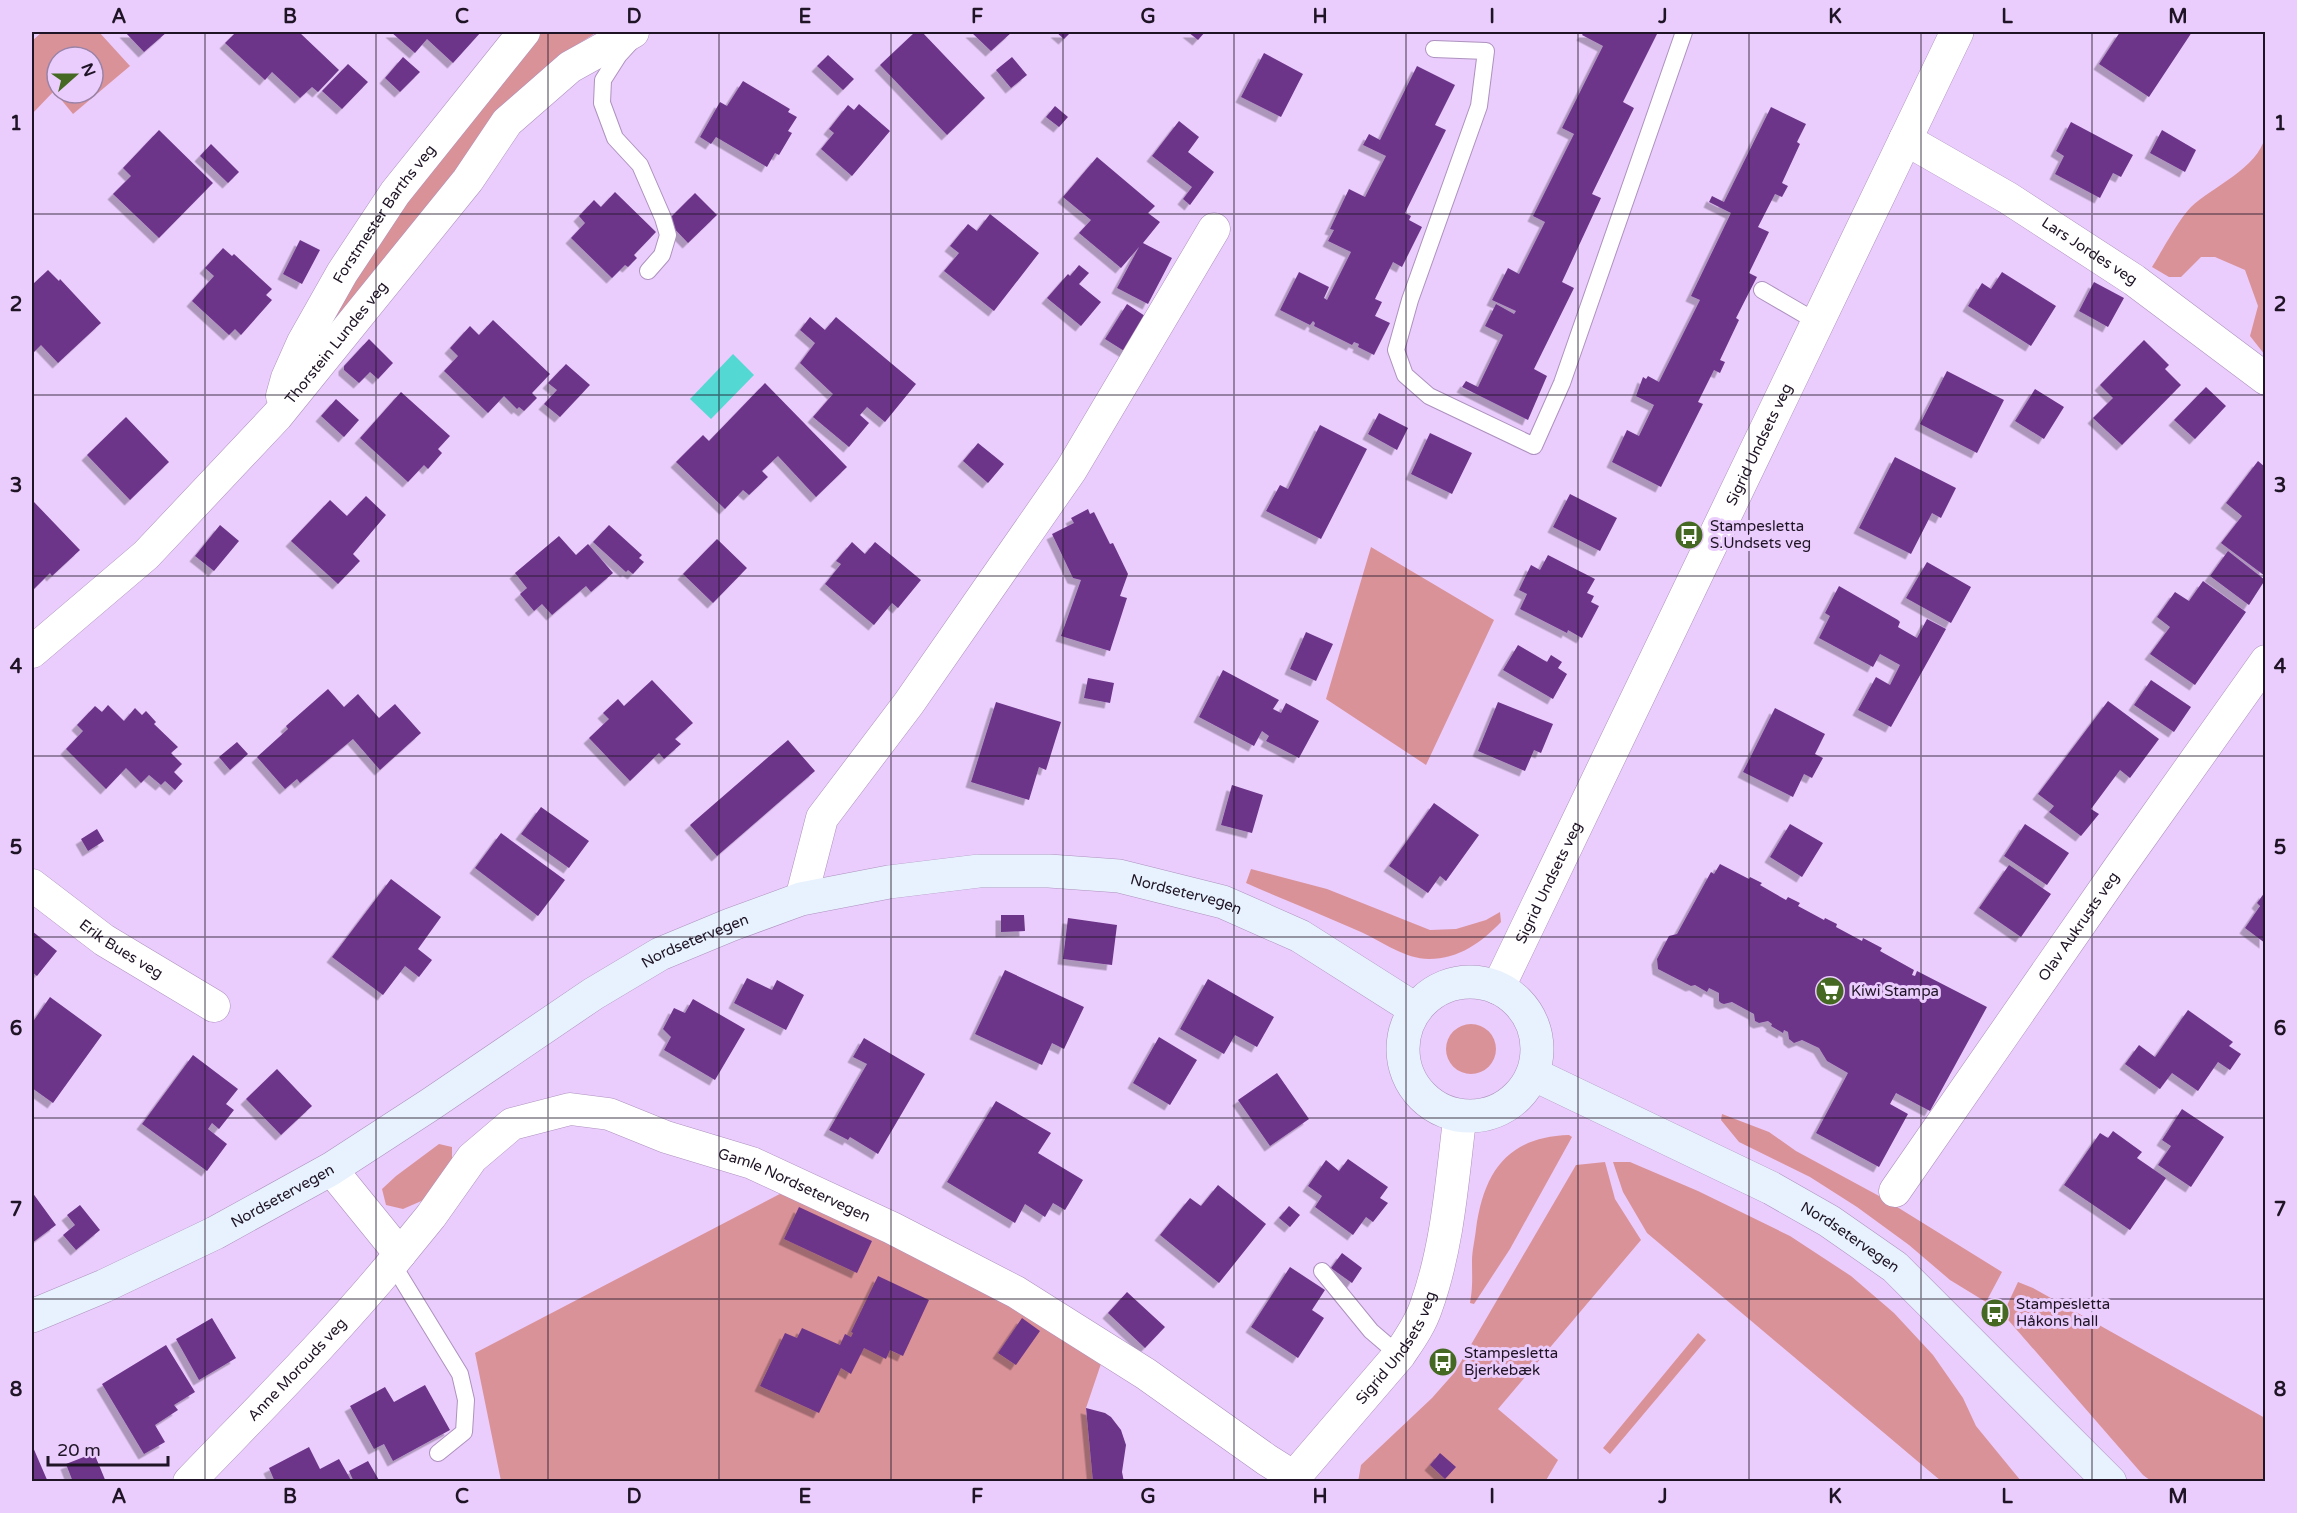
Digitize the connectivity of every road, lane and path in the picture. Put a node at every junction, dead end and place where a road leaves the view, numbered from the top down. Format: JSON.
{"nodes":[{"id":1,"x":524,"y":32,"type":"edge"},
{"id":2,"x":633,"y":32,"type":"edge"},
{"id":3,"x":640,"y":32,"type":"edge"},
{"id":4,"x":1684,"y":32,"type":"edge"},
{"id":5,"x":1957,"y":32,"type":"edge"},
{"id":6,"x":1434,"y":49,"type":"dead end"},
{"id":7,"x":1905,"y":139,"type":"junction"},
{"id":8,"x":1214,"y":229,"type":"dead end"},
{"id":9,"x":648,"y":270,"type":"dead end"},
{"id":10,"x":1762,"y":290,"type":"dead end"},
{"id":11,"x":1817,"y":322,"type":"junction"},
{"id":12,"x":2265,"y":379,"type":"edge"},
{"id":13,"x":277,"y":416,"type":"junction"},
{"id":14,"x":32,"y":652,"type":"edge"},
{"id":15,"x":2265,"y":662,"type":"edge"},
{"id":16,"x":32,"y":885,"type":"edge"},
{"id":17,"x":801,"y":899,"type":"junction"},
{"id":18,"x":1498,"y":988,"type":"junction"},
{"id":19,"x":214,"y":1006,"type":"dead end"},
{"id":20,"x":1415,"y":1009,"type":"junction"},
{"id":21,"x":1533,"y":1074,"type":"junction"},
{"id":22,"x":1460,"y":1116,"type":"junction"},
{"id":23,"x":331,"y":1169,"type":"junction"},
{"id":24,"x":1895,"y":1191,"type":"dead end"},
{"id":25,"x":396,"y":1258,"type":"junction"},
{"id":26,"x":1322,"y":1271,"type":"dead end"},
{"id":27,"x":32,"y":1316,"type":"edge"},
{"id":28,"x":1399,"y":1355,"type":"junction"},
{"id":29,"x":438,"y":1453,"type":"dead end"},
{"id":30,"x":1296,"y":1480,"type":"edge"},
{"id":31,"x":189,"y":1482,"type":"edge"},
{"id":32,"x":2110,"y":1482,"type":"edge"}],
"edges":[{"from":1,"to":13,"type":"street","name":"Forstmester Barths veg"},
{"from":2,"to":13,"type":"street","name":"Thorstein Lundes veg"},
{"from":3,"to":9,"type":"lane"},
{"from":4,"to":6,"type":"lane"},
{"from":5,"to":7,"type":"street","name":"Sigrid Undsets veg"},
{"from":7,"to":11,"type":"street","name":"Sigrid Undsets veg"},
{"from":7,"to":12,"type":"street","name":"Lars Jordes veg"},
{"from":8,"to":17,"type":"street"},
{"from":10,"to":11,"type":"lane"},
{"from":11,"to":18,"type":"street","name":"Sigrid Undsets veg"},
{"from":13,"to":14,"type":"street","name":"Thorstein Lundes veg"},
{"from":15,"to":24,"type":"street","name":"Olav Aukrusts veg"},
{"from":16,"to":19,"type":"street","name":"Erik Bues veg"},
{"from":17,"to":20,"type":"main road","name":"Nordsetervegen"},
{"from":17,"to":23,"type":"main road","name":"Nordsetervegen"},
{"from":18,"to":20,"type":"main road"},
{"from":18,"to":21,"type":"main road"},
{"from":20,"to":22,"type":"main road"},
{"from":21,"to":22,"type":"main road"},
{"from":21,"to":32,"type":"main road","name":"Nordsetervegen"},
{"from":22,"to":28,"type":"street","name":"Sigrid Undsets veg"},
{"from":23,"to":25,"type":"street"},
{"from":23,"to":27,"type":"main road","name":"Nordsetervegen"},
{"from":25,"to":29,"type":"lane"},
{"from":25,"to":30,"type":"street","name":"Gamle Nordsetervegen"},
{"from":25,"to":31,"type":"street","name":"Anne Morouds veg"},
{"from":26,"to":28,"type":"lane"},
{"from":28,"to":30,"type":"street","name":"Sigrid Undsets veg"}]}
